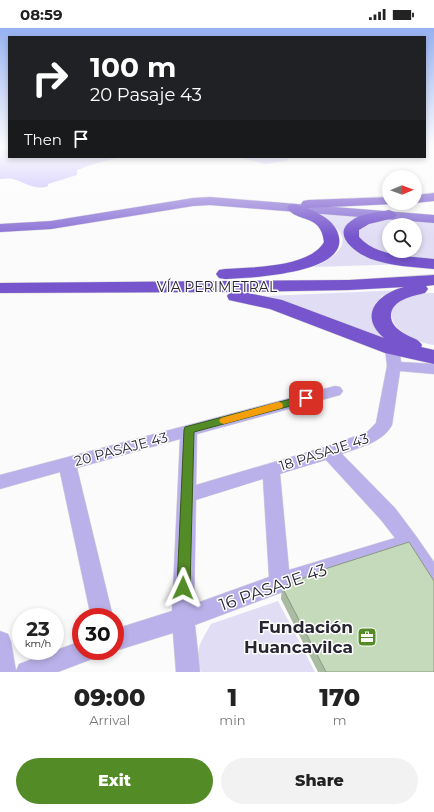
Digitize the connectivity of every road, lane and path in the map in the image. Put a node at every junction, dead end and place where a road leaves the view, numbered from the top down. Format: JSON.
{"nodes":[{"id":1,"x":434,"y":197,"type":"edge"},
{"id":2,"x":422,"y":198,"type":"edge"},
{"id":3,"x":283,"y":204,"type":"junction"},
{"id":4,"x":382,"y":208,"type":"edge"},
{"id":5,"x":385,"y":210,"type":"edge"},
{"id":6,"x":397,"y":210,"type":"edge"},
{"id":7,"x":434,"y":214,"type":"edge"},
{"id":8,"x":90,"y":216,"type":"junction"},
{"id":9,"x":434,"y":219,"type":"edge"},
{"id":10,"x":0,"y":222,"type":"edge"},
{"id":11,"x":0,"y":228,"type":"edge"},
{"id":12,"x":434,"y":264,"type":"edge"},
{"id":13,"x":434,"y":268,"type":"edge"},
{"id":14,"x":0,"y":276,"type":"edge"},
{"id":15,"x":200,"y":276,"type":"junction"},
{"id":16,"x":434,"y":280,"type":"edge"},
{"id":17,"x":102,"y":287,"type":"junction"},
{"id":18,"x":434,"y":287,"type":"edge"},
{"id":19,"x":0,"y":288,"type":"edge"},
{"id":20,"x":434,"y":349,"type":"edge"},
{"id":21,"x":393,"y":357,"type":"junction"},
{"id":22,"x":434,"y":358,"type":"edge"},
{"id":23,"x":434,"y":369,"type":"edge"},
{"id":24,"x":335,"y":391,"type":"dead end"},
{"id":25,"x":189,"y":430,"type":"junction"},
{"id":26,"x":329,"y":452,"type":"junction"},
{"id":27,"x":67,"y":464,"type":"junction"},
{"id":28,"x":271,"y":469,"type":"junction"},
{"id":29,"x":0,"y":482,"type":"edge"},
{"id":30,"x":186,"y":496,"type":"junction"},
{"id":31,"x":409,"y":542,"type":"junction"},
{"id":32,"x":434,"y":580,"type":"edge"},
{"id":33,"x":280,"y":583,"type":"junction"},
{"id":34,"x":100,"y":608,"type":"edge"},
{"id":35,"x":183,"y":619,"type":"junction"},
{"id":36,"x":124,"y":637,"type":"edge"},
{"id":37,"x":0,"y":642,"type":"edge"},
{"id":38,"x":72,"y":655,"type":"edge"},
{"id":39,"x":4,"y":672,"type":"edge"},
{"id":40,"x":27,"y":672,"type":"edge"},
{"id":41,"x":188,"y":672,"type":"edge"}],
"edges":[{"from":1,"to":2,"type":"highway"},
{"from":3,"to":4,"type":"highway"},
{"from":3,"to":7,"type":"main road"},
{"from":3,"to":8,"type":"main road"},
{"from":3,"to":15,"type":"highway"},
{"from":5,"to":12,"type":"highway"},
{"from":6,"to":9,"type":"main road"},
{"from":8,"to":10,"type":"main road"},
{"from":8,"to":11,"type":"main road"},
{"from":13,"to":15,"type":"highway","name":"VÍA PERIMETRAL"},
{"from":14,"to":15,"type":"highway","name":"VÍA PERIMETRAL"},
{"from":16,"to":17,"type":"highway","name":"VÍA PERIMETRAL"},
{"from":17,"to":19,"type":"highway","name":"VÍA PERIMETRAL"},
{"from":17,"to":21,"type":"highway"},
{"from":18,"to":20,"type":"highway"},
{"from":21,"to":22,"type":"highway"},
{"from":21,"to":23,"type":"street"},
{"from":21,"to":26,"type":"street","name":"18 PASAJE 43"},
{"from":24,"to":25,"type":"street","name":"20 PASAJE 43"},
{"from":25,"to":27,"type":"street","name":"20 PASAJE 43"},
{"from":25,"to":30,"type":"street"},
{"from":26,"to":28,"type":"street","name":"18 PASAJE 43"},
{"from":26,"to":31,"type":"street"},
{"from":27,"to":29,"type":"street","name":"20 PASAJE 43"},
{"from":27,"to":34,"type":"street"},
{"from":28,"to":30,"type":"street","name":"18 PASAJE 43"},
{"from":28,"to":33,"type":"street"},
{"from":30,"to":35,"type":"street"},
{"from":31,"to":32,"type":"street"},
{"from":31,"to":33,"type":"street","name":"16 PASAJE 43"},
{"from":33,"to":35,"type":"street","name":"16 PASAJE 43"},
{"from":35,"to":36,"type":"street","name":"16 PASAJE 43"},
{"from":35,"to":41,"type":"street"},
{"from":37,"to":39,"type":"street"},
{"from":38,"to":40,"type":"street"}]}
